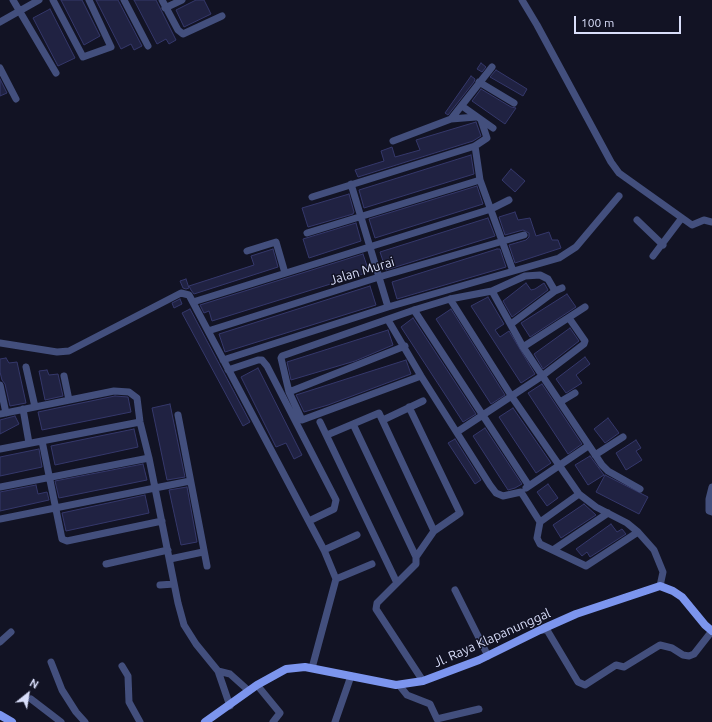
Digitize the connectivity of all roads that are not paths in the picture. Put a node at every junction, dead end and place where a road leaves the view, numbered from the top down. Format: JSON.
{"nodes":[{"id":1,"x":13,"y":0,"type":"edge"},
{"id":2,"x":38,"y":0,"type":"edge"},
{"id":3,"x":53,"y":0,"type":"edge"},
{"id":4,"x":89,"y":0,"type":"edge"},
{"id":5,"x":124,"y":0,"type":"edge"},
{"id":6,"x":162,"y":0,"type":"edge"},
{"id":7,"x":182,"y":0,"type":"edge"},
{"id":8,"x":522,"y":0,"type":"edge"},
{"id":9,"x":166,"y":8,"type":"junction"},
{"id":10,"x":19,"y":11,"type":"junction"},
{"id":11,"x":222,"y":16,"type":"dead end"},
{"id":12,"x":0,"y":22,"type":"edge"},
{"id":13,"x":148,"y":46,"type":"dead end"},
{"id":14,"x":492,"y":67,"type":"dead end"},
{"id":15,"x":0,"y":68,"type":"edge"},
{"id":16,"x":56,"y":73,"type":"dead end"},
{"id":17,"x":479,"y":82,"type":"junction"},
{"id":18,"x":16,"y":99,"type":"dead end"},
{"id":19,"x":514,"y":103,"type":"dead end"},
{"id":20,"x":462,"y":106,"type":"junction"},
{"id":21,"x":478,"y":118,"type":"junction"},
{"id":22,"x":452,"y":119,"type":"junction"},
{"id":23,"x":493,"y":128,"type":"dead end"},
{"id":24,"x":393,"y":141,"type":"dead end"},
{"id":25,"x":475,"y":146,"type":"junction"},
{"id":26,"x":480,"y":180,"type":"junction"},
{"id":27,"x":351,"y":184,"type":"junction"},
{"id":28,"x":619,"y":196,"type":"dead end"},
{"id":29,"x":312,"y":198,"type":"dead end"},
{"id":30,"x":509,"y":200,"type":"dead end"},
{"id":31,"x":491,"y":209,"type":"junction"},
{"id":32,"x":362,"y":218,"type":"junction"},
{"id":33,"x":681,"y":219,"type":"junction"},
{"id":34,"x":637,"y":220,"type":"dead end"},
{"id":35,"x":712,"y":222,"type":"edge"},
{"id":36,"x":307,"y":233,"type":"dead end"},
{"id":37,"x":524,"y":235,"type":"dead end"},
{"id":38,"x":503,"y":242,"type":"junction"},
{"id":39,"x":662,"y":245,"type":"junction"},
{"id":40,"x":371,"y":246,"type":"junction"},
{"id":41,"x":247,"y":252,"type":"dead end"},
{"id":42,"x":653,"y":256,"type":"dead end"},
{"id":43,"x":513,"y":272,"type":"junction"},
{"id":44,"x":285,"y":273,"type":"junction"},
{"id":45,"x":379,"y":278,"type":"junction"},
{"id":46,"x":492,"y":291,"type":"junction"},
{"id":47,"x":450,"y":299,"type":"junction"},
{"id":48,"x":193,"y":302,"type":"junction"},
{"id":49,"x":585,"y":306,"type":"dead end"},
{"id":50,"x":388,"y":307,"type":"junction"},
{"id":51,"x":414,"y":310,"type":"junction"},
{"id":52,"x":569,"y":318,"type":"junction"},
{"id":53,"x":388,"y":320,"type":"junction"},
{"id":54,"x":511,"y":324,"type":"junction"},
{"id":55,"x":208,"y":331,"type":"junction"},
{"id":56,"x":0,"y":343,"type":"edge"},
{"id":57,"x":405,"y":346,"type":"junction"},
{"id":58,"x":522,"y":348,"type":"junction"},
{"id":59,"x":222,"y":360,"type":"junction"},
{"id":60,"x":26,"y":367,"type":"dead end"},
{"id":61,"x":228,"y":370,"type":"junction"},
{"id":62,"x":64,"y":376,"type":"dead end"},
{"id":63,"x":421,"y":376,"type":"junction"},
{"id":64,"x":542,"y":376,"type":"junction"},
{"id":65,"x":0,"y":385,"type":"edge"},
{"id":66,"x":289,"y":392,"type":"junction"},
{"id":67,"x":575,"y":393,"type":"dead end"},
{"id":68,"x":512,"y":397,"type":"junction"},
{"id":69,"x":69,"y":400,"type":"junction"},
{"id":70,"x":423,"y":401,"type":"dead end"},
{"id":71,"x":560,"y":402,"type":"junction"},
{"id":72,"x":35,"y":407,"type":"junction"},
{"id":73,"x":409,"y":407,"type":"junction"},
{"id":74,"x":23,"y":409,"type":"junction"},
{"id":75,"x":3,"y":414,"type":"edge"},
{"id":76,"x":178,"y":415,"type":"dead end"},
{"id":77,"x":483,"y":416,"type":"junction"},
{"id":78,"x":383,"y":420,"type":"junction"},
{"id":79,"x":140,"y":422,"type":"junction"},
{"id":80,"x":320,"y":422,"type":"dead end"},
{"id":81,"x":353,"y":424,"type":"junction"},
{"id":82,"x":457,"y":432,"type":"junction"},
{"id":83,"x":327,"y":435,"type":"junction"},
{"id":84,"x":623,"y":437,"type":"dead end"},
{"id":85,"x":42,"y":441,"type":"junction"},
{"id":86,"x":29,"y":443,"type":"junction"},
{"id":87,"x":588,"y":446,"type":"junction"},
{"id":88,"x":0,"y":450,"type":"edge"},
{"id":89,"x":595,"y":455,"type":"junction"},
{"id":90,"x":149,"y":458,"type":"junction"},
{"id":91,"x":558,"y":465,"type":"junction"},
{"id":92,"x":49,"y":476,"type":"junction"},
{"id":93,"x":190,"y":481,"type":"junction"},
{"id":94,"x":529,"y":486,"type":"junction"},
{"id":95,"x":0,"y":487,"type":"edge"},
{"id":96,"x":712,"y":487,"type":"edge"},
{"id":97,"x":156,"y":488,"type":"junction"},
{"id":98,"x":640,"y":489,"type":"dead end"},
{"id":99,"x":521,"y":492,"type":"junction"},
{"id":100,"x":580,"y":494,"type":"junction"},
{"id":101,"x":56,"y":508,"type":"junction"},
{"id":102,"x":712,"y":512,"type":"edge"},
{"id":103,"x":608,"y":514,"type":"junction"},
{"id":104,"x":0,"y":520,"type":"edge"},
{"id":105,"x":162,"y":521,"type":"junction"},
{"id":106,"x":309,"y":521,"type":"junction"},
{"id":107,"x":540,"y":522,"type":"junction"},
{"id":108,"x":434,"y":531,"type":"junction"},
{"id":109,"x":638,"y":532,"type":"junction"},
{"id":110,"x":358,"y":535,"type":"dead end"},
{"id":111,"x":168,"y":550,"type":"junction"},
{"id":112,"x":324,"y":550,"type":"junction"},
{"id":113,"x":553,"y":550,"type":"junction"},
{"id":114,"x":203,"y":552,"type":"junction"},
{"id":115,"x":416,"y":557,"type":"junction"},
{"id":116,"x":170,"y":559,"type":"junction"},
{"id":117,"x":106,"y":564,"type":"dead end"},
{"id":118,"x":372,"y":564,"type":"dead end"},
{"id":119,"x":207,"y":566,"type":"dead end"},
{"id":120,"x":336,"y":579,"type":"junction"},
{"id":121,"x":397,"y":582,"type":"junction"},
{"id":122,"x":174,"y":584,"type":"junction"},
{"id":123,"x":160,"y":585,"type":"dead end"},
{"id":124,"x":660,"y":586,"type":"junction"},
{"id":125,"x":455,"y":590,"type":"dead end"},
{"id":126,"x":540,"y":630,"type":"junction"},
{"id":127,"x":712,"y":631,"type":"edge"},
{"id":128,"x":11,"y":632,"type":"dead end"},
{"id":129,"x":0,"y":642,"type":"edge"},
{"id":130,"x":488,"y":656,"type":"junction"},
{"id":131,"x":51,"y":662,"type":"dead end"},
{"id":132,"x":122,"y":666,"type":"dead end"},
{"id":133,"x":312,"y":668,"type":"junction"},
{"id":134,"x":218,"y":671,"type":"junction"},
{"id":135,"x":351,"y":676,"type":"junction"},
{"id":136,"x":423,"y":681,"type":"junction"},
{"id":137,"x":257,"y":685,"type":"junction"},
{"id":138,"x":400,"y":685,"type":"junction"},
{"id":139,"x":249,"y":691,"type":"junction"},
{"id":140,"x":31,"y":699,"type":"dead end"},
{"id":141,"x":230,"y":706,"type":"junction"},
{"id":142,"x":479,"y":708,"type":"dead end"},
{"id":143,"x":0,"y":715,"type":"edge"},
{"id":144,"x":12,"y":722,"type":"edge"},
{"id":145,"x":61,"y":722,"type":"edge"},
{"id":146,"x":85,"y":722,"type":"edge"},
{"id":147,"x":140,"y":722,"type":"edge"},
{"id":148,"x":205,"y":722,"type":"edge"},
{"id":149,"x":273,"y":722,"type":"edge"},
{"id":150,"x":335,"y":722,"type":"edge"}],
"edges":[{"from":1,"to":10,"type":"street"},
{"from":2,"to":10,"type":"street"},
{"from":3,"to":4,"type":"street"},
{"from":5,"to":13,"type":"street"},
{"from":6,"to":9,"type":"street"},
{"from":7,"to":9,"type":"street"},
{"from":8,"to":33,"type":"street"},
{"from":9,"to":11,"type":"street"},
{"from":10,"to":12,"type":"street"},
{"from":10,"to":16,"type":"street"},
{"from":14,"to":17,"type":"street"},
{"from":15,"to":18,"type":"street"},
{"from":17,"to":19,"type":"street"},
{"from":17,"to":20,"type":"street"},
{"from":20,"to":21,"type":"street"},
{"from":20,"to":22,"type":"street"},
{"from":21,"to":22,"type":"street"},
{"from":21,"to":23,"type":"street"},
{"from":21,"to":25,"type":"street"},
{"from":22,"to":24,"type":"street"},
{"from":25,"to":26,"type":"street"},
{"from":25,"to":27,"type":"street"},
{"from":26,"to":31,"type":"street"},
{"from":26,"to":32,"type":"street"},
{"from":27,"to":29,"type":"street"},
{"from":27,"to":32,"type":"street"},
{"from":28,"to":43,"type":"street"},
{"from":30,"to":31,"type":"street"},
{"from":31,"to":38,"type":"street"},
{"from":31,"to":40,"type":"street"},
{"from":32,"to":36,"type":"street"},
{"from":32,"to":40,"type":"street"},
{"from":33,"to":35,"type":"street"},
{"from":33,"to":39,"type":"street"},
{"from":34,"to":39,"type":"street"},
{"from":37,"to":38,"type":"street","name":"Jalan Murai"},
{"from":38,"to":43,"type":"street"},
{"from":38,"to":45,"type":"street","name":"Jalan Murai"},
{"from":39,"to":42,"type":"street"},
{"from":40,"to":44,"type":"street"},
{"from":40,"to":45,"type":"street"},
{"from":41,"to":44,"type":"street"},
{"from":43,"to":50,"type":"street"},
{"from":44,"to":48,"type":"street"},
{"from":45,"to":50,"type":"street"},
{"from":45,"to":55,"type":"street","name":"Jalan Murai"},
{"from":46,"to":47,"type":"street"},
{"from":46,"to":54,"type":"street"},
{"from":46,"to":54,"type":"street"},
{"from":47,"to":51,"type":"street"},
{"from":47,"to":68,"type":"street"},
{"from":48,"to":55,"type":"street"},
{"from":48,"to":56,"type":"street"},
{"from":49,"to":52,"type":"street"},
{"from":50,"to":59,"type":"street"},
{"from":51,"to":53,"type":"street"},
{"from":51,"to":77,"type":"street"},
{"from":52,"to":58,"type":"street"},
{"from":52,"to":64,"type":"street"},
{"from":53,"to":57,"type":"street"},
{"from":53,"to":66,"type":"street"},
{"from":54,"to":58,"type":"street"},
{"from":55,"to":59,"type":"street"},
{"from":57,"to":63,"type":"street"},
{"from":57,"to":66,"type":"street"},
{"from":58,"to":64,"type":"street"},
{"from":59,"to":61,"type":"street"},
{"from":60,"to":72,"type":"street"},
{"from":61,"to":106,"type":"street"},
{"from":61,"to":106,"type":"street"},
{"from":62,"to":69,"type":"street"},
{"from":63,"to":66,"type":"street"},
{"from":63,"to":82,"type":"street"},
{"from":64,"to":68,"type":"street"},
{"from":64,"to":71,"type":"street"},
{"from":65,"to":75,"type":"street"},
{"from":67,"to":71,"type":"street"},
{"from":68,"to":77,"type":"street"},
{"from":68,"to":91,"type":"street"},
{"from":69,"to":72,"type":"street"},
{"from":69,"to":79,"type":"street"},
{"from":70,"to":73,"type":"street"},
{"from":71,"to":87,"type":"street"},
{"from":72,"to":74,"type":"street"},
{"from":73,"to":78,"type":"street"},
{"from":73,"to":108,"type":"street"},
{"from":74,"to":75,"type":"street"},
{"from":74,"to":86,"type":"street"},
{"from":76,"to":93,"type":"street"},
{"from":77,"to":82,"type":"street"},
{"from":77,"to":94,"type":"street"},
{"from":78,"to":81,"type":"street"},
{"from":78,"to":108,"type":"street"},
{"from":79,"to":85,"type":"street"},
{"from":79,"to":90,"type":"street"},
{"from":80,"to":83,"type":"street"},
{"from":81,"to":83,"type":"street"},
{"from":81,"to":115,"type":"street"},
{"from":82,"to":99,"type":"street"},
{"from":83,"to":121,"type":"street"},
{"from":84,"to":89,"type":"street"},
{"from":85,"to":86,"type":"street"},
{"from":85,"to":92,"type":"street"},
{"from":86,"to":88,"type":"street"},
{"from":87,"to":89,"type":"street"},
{"from":87,"to":91,"type":"street"},
{"from":89,"to":98,"type":"street"},
{"from":90,"to":92,"type":"street"},
{"from":90,"to":97,"type":"street"},
{"from":91,"to":94,"type":"street"},
{"from":91,"to":100,"type":"street"},
{"from":92,"to":95,"type":"street"},
{"from":92,"to":101,"type":"street"},
{"from":93,"to":97,"type":"street"},
{"from":93,"to":114,"type":"street"},
{"from":94,"to":99,"type":"street"},
{"from":96,"to":102,"type":"street"},
{"from":97,"to":101,"type":"street"},
{"from":97,"to":105,"type":"street"},
{"from":99,"to":107,"type":"street"},
{"from":100,"to":103,"type":"street"},
{"from":100,"to":107,"type":"street"},
{"from":101,"to":104,"type":"street"},
{"from":101,"to":105,"type":"street"},
{"from":103,"to":109,"type":"street"},
{"from":103,"to":113,"type":"street"},
{"from":105,"to":111,"type":"street"},
{"from":106,"to":112,"type":"street"},
{"from":107,"to":113,"type":"street"},
{"from":108,"to":115,"type":"street"},
{"from":109,"to":113,"type":"street"},
{"from":109,"to":124,"type":"street"},
{"from":110,"to":112,"type":"street"},
{"from":111,"to":116,"type":"street"},
{"from":111,"to":117,"type":"street"},
{"from":112,"to":120,"type":"street"},
{"from":114,"to":116,"type":"street"},
{"from":114,"to":119,"type":"street"},
{"from":115,"to":121,"type":"street"},
{"from":116,"to":122,"type":"street"},
{"from":118,"to":120,"type":"street"},
{"from":120,"to":133,"type":"street"},
{"from":121,"to":136,"type":"street"},
{"from":122,"to":123,"type":"street"},
{"from":122,"to":134,"type":"street"},
{"from":124,"to":126,"type":"street","name":"Jl. Raya Klapanunggal"},
{"from":124,"to":127,"type":"street"},
{"from":125,"to":130,"type":"street"},
{"from":126,"to":127,"type":"street"},
{"from":126,"to":130,"type":"street","name":"Jl. Raya Klapanunggal"},
{"from":128,"to":129,"type":"street"},
{"from":130,"to":136,"type":"street","name":"Jl. Raya Klapanunggal"},
{"from":131,"to":146,"type":"street"},
{"from":132,"to":147,"type":"street"},
{"from":133,"to":135,"type":"street","name":"Jl. Raya Klapanunggal"},
{"from":133,"to":137,"type":"street","name":"Jl. Raya Klapanunggal"},
{"from":134,"to":139,"type":"street"},
{"from":134,"to":141,"type":"street"},
{"from":135,"to":138,"type":"street","name":"Jl. Raya Klapanunggal"},
{"from":135,"to":150,"type":"street"},
{"from":136,"to":138,"type":"street","name":"Jl. Raya Klapanunggal"},
{"from":137,"to":139,"type":"street","name":"Jl. Raya Klapanunggal"},
{"from":137,"to":149,"type":"street"},
{"from":138,"to":142,"type":"street"},
{"from":139,"to":141,"type":"street","name":"Jl. Raya Klapanunggal"},
{"from":140,"to":145,"type":"street"},
{"from":141,"to":148,"type":"street","name":"Jl. Raya Klapanunggal"},
{"from":143,"to":144,"type":"street"}]}
